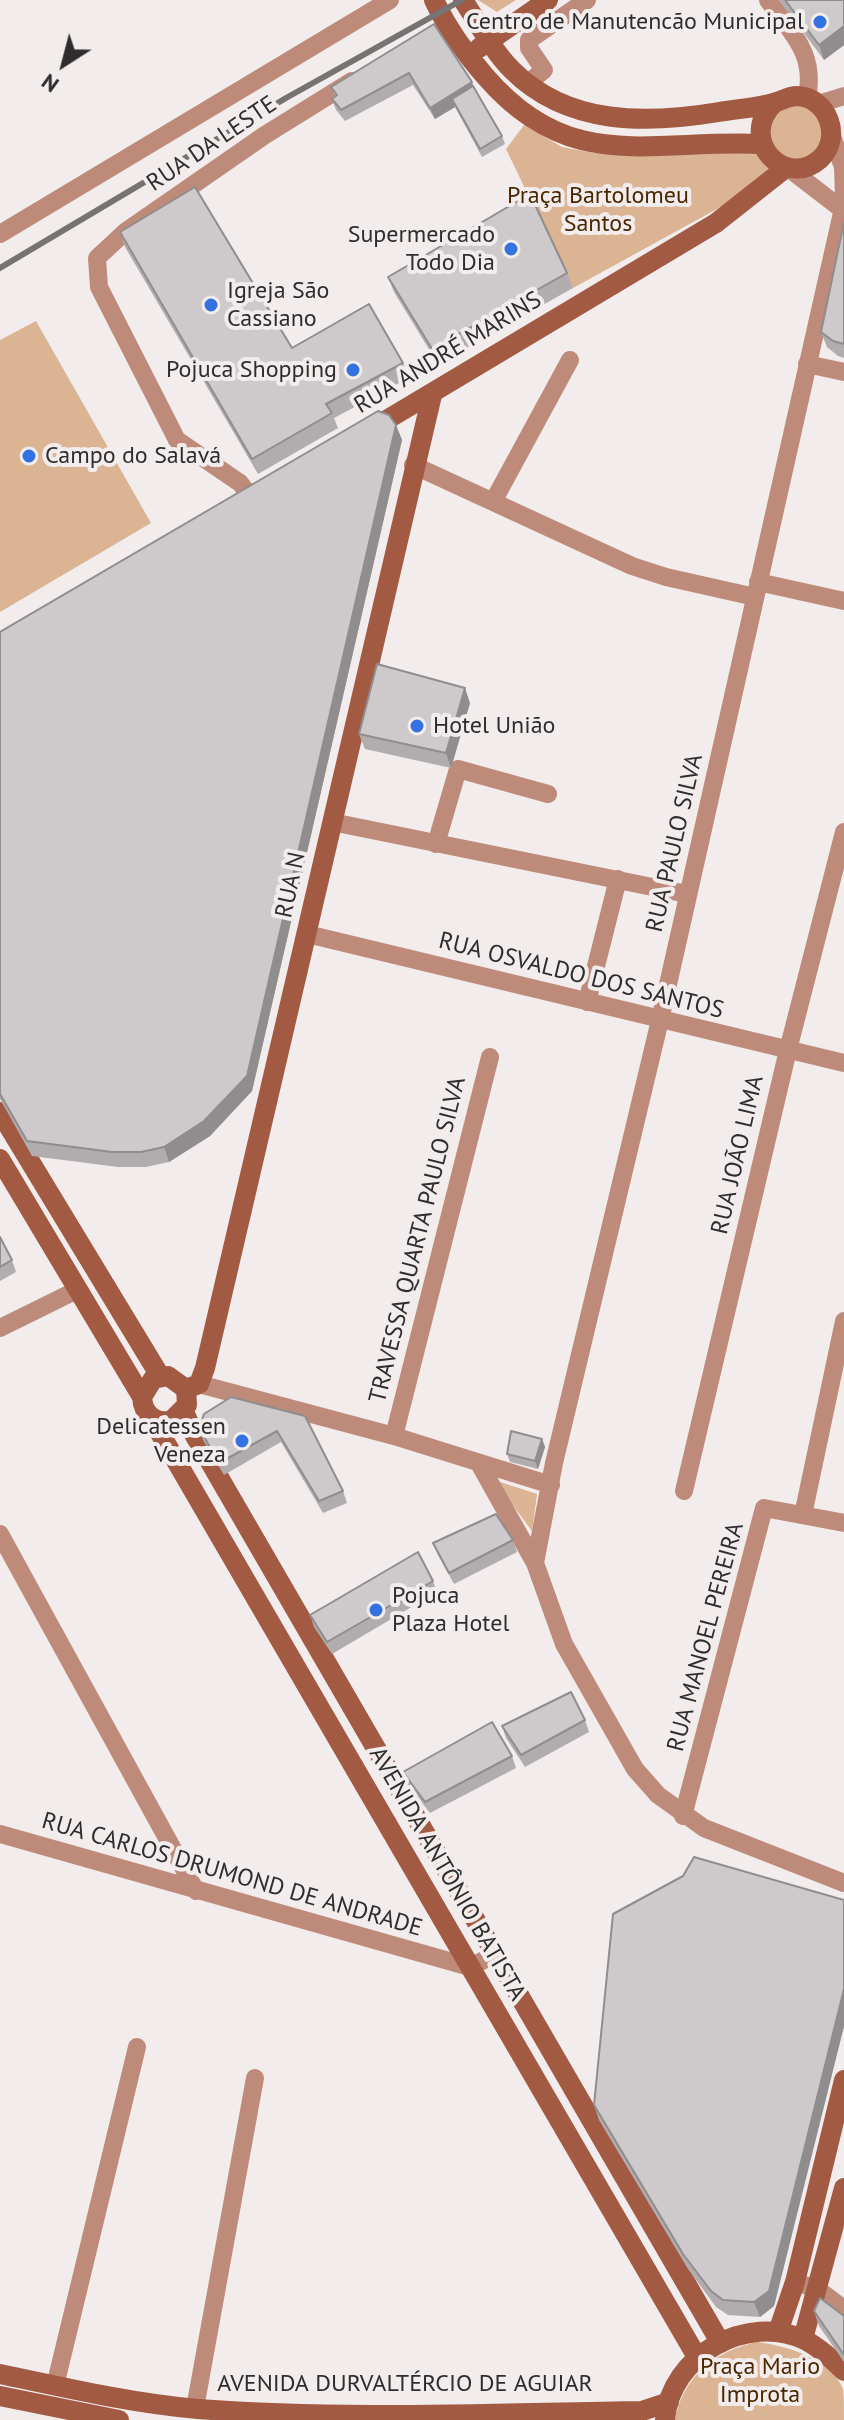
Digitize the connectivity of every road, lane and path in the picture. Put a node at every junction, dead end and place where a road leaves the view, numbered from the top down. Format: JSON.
{"nodes":[{"id":1,"x":390,"y":0,"type":"edge"},
{"id":2,"x":434,"y":0,"type":"edge"},
{"id":3,"x":463,"y":0,"type":"edge"},
{"id":4,"x":548,"y":0,"type":"edge"},
{"id":5,"x":587,"y":0,"type":"edge"},
{"id":6,"x":768,"y":0,"type":"edge"},
{"id":7,"x":490,"y":40,"type":"junction"},
{"id":8,"x":467,"y":55,"type":"junction"},
{"id":9,"x":369,"y":71,"type":"edge"},
{"id":10,"x":528,"y":83,"type":"junction"},
{"id":11,"x":844,"y":96,"type":"edge"},
{"id":12,"x":813,"y":101,"type":"junction"},
{"id":13,"x":774,"y":103,"type":"junction"},
{"id":14,"x":844,"y":105,"type":"edge"},
{"id":15,"x":836,"y":133,"type":"edge"},
{"id":16,"x":762,"y":144,"type":"junction"},
{"id":17,"x":787,"y":167,"type":"junction"},
{"id":18,"x":844,"y":204,"type":"edge"},
{"id":19,"x":0,"y":234,"type":"edge"},
{"id":20,"x":570,"y":360,"type":"dead end"},
{"id":21,"x":807,"y":364,"type":"junction"},
{"id":22,"x":844,"y":372,"type":"edge"},
{"id":23,"x":432,"y":395,"type":"junction"},
{"id":24,"x":384,"y":422,"type":"junction"},
{"id":25,"x":344,"y":445,"type":"edge"},
{"id":26,"x":416,"y":456,"type":"junction"},
{"id":27,"x":250,"y":498,"type":"edge"},
{"id":28,"x":494,"y":500,"type":"junction"},
{"id":29,"x":756,"y":590,"type":"junction"},
{"id":30,"x":844,"y":601,"type":"edge"},
{"id":31,"x":548,"y":794,"type":"dead end"},
{"id":32,"x":332,"y":822,"type":"junction"},
{"id":33,"x":844,"y":832,"type":"edge"},
{"id":34,"x":436,"y":844,"type":"junction"},
{"id":35,"x":618,"y":879,"type":"junction"},
{"id":36,"x":687,"y":894,"type":"junction"},
{"id":37,"x":307,"y":934,"type":"junction"},
{"id":38,"x":587,"y":1002,"type":"junction"},
{"id":39,"x":660,"y":1020,"type":"junction"},
{"id":40,"x":788,"y":1050,"type":"junction"},
{"id":41,"x":490,"y":1057,"type":"dead end"},
{"id":42,"x":844,"y":1063,"type":"edge"},
{"id":43,"x":0,"y":1112,"type":"edge"},
{"id":44,"x":0,"y":1159,"type":"edge"},
{"id":45,"x":43,"y":1185,"type":"junction"},
{"id":46,"x":22,"y":1197,"type":"junction"},
{"id":47,"x":77,"y":1290,"type":"junction"},
{"id":48,"x":844,"y":1321,"type":"edge"},
{"id":49,"x":0,"y":1328,"type":"edge"},
{"id":50,"x":160,"y":1376,"type":"junction"},
{"id":51,"x":192,"y":1387,"type":"junction"},
{"id":52,"x":142,"y":1397,"type":"junction"},
{"id":53,"x":184,"y":1412,"type":"junction"},
{"id":54,"x":150,"y":1416,"type":"junction"},
{"id":55,"x":394,"y":1436,"type":"junction"},
{"id":56,"x":480,"y":1465,"type":"junction"},
{"id":57,"x":551,"y":1485,"type":"junction"},
{"id":58,"x":684,"y":1491,"type":"dead end"},
{"id":59,"x":803,"y":1515,"type":"junction"},
{"id":60,"x":844,"y":1523,"type":"edge"},
{"id":61,"x":0,"y":1534,"type":"edge"},
{"id":62,"x":535,"y":1563,"type":"junction"},
{"id":63,"x":683,"y":1816,"type":"junction"},
{"id":64,"x":0,"y":1834,"type":"edge"},
{"id":65,"x":844,"y":1883,"type":"edge"},
{"id":66,"x":196,"y":1891,"type":"junction"},
{"id":67,"x":496,"y":1954,"type":"junction"},
{"id":68,"x":470,"y":1967,"type":"junction"},
{"id":69,"x":137,"y":2047,"type":"dead end"},
{"id":70,"x":255,"y":2078,"type":"dead end"},
{"id":71,"x":843,"y":2087,"type":"edge"},
{"id":72,"x":844,"y":2188,"type":"edge"},
{"id":73,"x":795,"y":2282,"type":"junction"},
{"id":74,"x":817,"y":2289,"type":"junction"},
{"id":75,"x":844,"y":2309,"type":"edge"},
{"id":76,"x":778,"y":2332,"type":"junction"},
{"id":77,"x":803,"y":2339,"type":"junction"},
{"id":78,"x":720,"y":2342,"type":"junction"},
{"id":79,"x":697,"y":2357,"type":"junction"},
{"id":80,"x":844,"y":2371,"type":"edge"},
{"id":81,"x":0,"y":2374,"type":"edge"},
{"id":82,"x":55,"y":2386,"type":"junction"},
{"id":83,"x":0,"y":2396,"type":"edge"},
{"id":84,"x":195,"y":2408,"type":"junction"},
{"id":85,"x":667,"y":2411,"type":"edge"},
{"id":86,"x":411,"y":2417,"type":"edge"},
{"id":87,"x":117,"y":2420,"type":"edge"}],
"edges":[{"from":1,"to":19,"type":"street"},
{"from":2,"to":8,"type":"street"},
{"from":3,"to":7,"type":"street"},
{"from":4,"to":7,"type":"street"},
{"from":5,"to":10,"type":"street"},
{"from":6,"to":12,"type":"street"},
{"from":7,"to":8,"type":"street"},
{"from":7,"to":10,"type":"street"},
{"from":8,"to":16,"type":"street"},
{"from":9,"to":27,"type":"street","name":"RUA DA LESTE"},
{"from":10,"to":13,"type":"street"},
{"from":11,"to":12,"type":"street"},
{"from":12,"to":13,"type":"street"},
{"from":12,"to":14,"type":"street"},
{"from":12,"to":15,"type":"street"},
{"from":13,"to":16,"type":"street"},
{"from":15,"to":17,"type":"street"},
{"from":15,"to":18,"type":"street","name":"RUA PAULO SILVA"},
{"from":16,"to":17,"type":"street"},
{"from":17,"to":18,"type":"street"},
{"from":17,"to":23,"type":"street","name":"RUA ANDRÉ MARINS"},
{"from":18,"to":21,"type":"street","name":"RUA PAULO SILVA"},
{"from":20,"to":28,"type":"street"},
{"from":21,"to":22,"type":"street"},
{"from":21,"to":29,"type":"street","name":"RUA PAULO SILVA"},
{"from":23,"to":24,"type":"street","name":"RUA ANDRÉ MARINS"},
{"from":23,"to":26,"type":"street","name":"RUA N"},
{"from":24,"to":25,"type":"street","name":"RUA ANDRÉ MARINS"},
{"from":24,"to":26,"type":"street"},
{"from":26,"to":28,"type":"street"},
{"from":26,"to":32,"type":"street","name":"RUA N"},
{"from":28,"to":29,"type":"street"},
{"from":29,"to":30,"type":"street"},
{"from":29,"to":36,"type":"street","name":"RUA PAULO SILVA"},
{"from":31,"to":34,"type":"street"},
{"from":32,"to":34,"type":"street"},
{"from":32,"to":37,"type":"street","name":"RUA N"},
{"from":33,"to":40,"type":"street","name":"RUA JOÃO LIMA"},
{"from":34,"to":35,"type":"street"},
{"from":35,"to":36,"type":"street"},
{"from":35,"to":38,"type":"street"},
{"from":36,"to":39,"type":"street","name":"RUA PAULO SILVA"},
{"from":37,"to":38,"type":"street","name":"RUA OSVALDO DOS SANTOS"},
{"from":37,"to":51,"type":"street","name":"RUA N"},
{"from":38,"to":39,"type":"street","name":"RUA OSVALDO DOS SANTOS"},
{"from":39,"to":40,"type":"street","name":"RUA OSVALDO DOS SANTOS"},
{"from":39,"to":57,"type":"street","name":"RUA PAULO SILVA"},
{"from":40,"to":42,"type":"street","name":"RUA OSVALDO DOS SANTOS"},
{"from":40,"to":58,"type":"street","name":"RUA JOÃO LIMA"},
{"from":41,"to":55,"type":"street","name":"TRAVESSA QUARTA PAULO SILVA"},
{"from":43,"to":45,"type":"street"},
{"from":44,"to":46,"type":"street","name":"AVENIDA ANTÔNIO BATISTA"},
{"from":45,"to":46,"type":"street"},
{"from":45,"to":50,"type":"street"},
{"from":46,"to":47,"type":"street","name":"AVENIDA ANTÔNIO BATISTA"},
{"from":47,"to":49,"type":"street"},
{"from":47,"to":52,"type":"street","name":"AVENIDA ANTÔNIO BATISTA"},
{"from":48,"to":59,"type":"street"},
{"from":50,"to":51,"type":"street"},
{"from":50,"to":52,"type":"street"},
{"from":51,"to":53,"type":"street"},
{"from":51,"to":55,"type":"street"},
{"from":52,"to":54,"type":"street","name":"AVENIDA ANTÔNIO BATISTA"},
{"from":53,"to":54,"type":"street"},
{"from":53,"to":67,"type":"street","name":"AVENIDA ANTÔNIO BATISTA"},
{"from":54,"to":68,"type":"street","name":"AVENIDA ANTÔNIO BATISTA"},
{"from":55,"to":56,"type":"street"},
{"from":56,"to":57,"type":"street"},
{"from":56,"to":62,"type":"street"},
{"from":57,"to":62,"type":"street","name":"RUA PAULO SILVA"},
{"from":59,"to":60,"type":"street","name":"RUA MANOEL PEREIRA"},
{"from":59,"to":63,"type":"street","name":"RUA MANOEL PEREIRA"},
{"from":61,"to":66,"type":"street"},
{"from":62,"to":63,"type":"street"},
{"from":63,"to":65,"type":"street"},
{"from":64,"to":66,"type":"street","name":"RUA CARLOS DRUMOND DE ANDRADE"},
{"from":66,"to":68,"type":"street","name":"RUA CARLOS DRUMOND DE ANDRADE"},
{"from":67,"to":68,"type":"street"},
{"from":67,"to":78,"type":"street","name":"AVENIDA ANTÔNIO BATISTA"},
{"from":68,"to":79,"type":"street","name":"AVENIDA ANTÔNIO BATISTA"},
{"from":69,"to":82,"type":"street"},
{"from":70,"to":84,"type":"street"},
{"from":71,"to":73,"type":"street"},
{"from":72,"to":74,"type":"street"},
{"from":73,"to":74,"type":"street"},
{"from":73,"to":76,"type":"street"},
{"from":74,"to":75,"type":"street"},
{"from":74,"to":77,"type":"street"},
{"from":76,"to":77,"type":"street"},
{"from":76,"to":78,"type":"street"},
{"from":77,"to":80,"type":"street"},
{"from":78,"to":79,"type":"street"},
{"from":79,"to":85,"type":"street"},
{"from":81,"to":82,"type":"street","name":"AVENIDA DURVALTÉRCIO DE AGUIAR"},
{"from":82,"to":84,"type":"street","name":"AVENIDA DURVALTÉRCIO DE AGUIAR"},
{"from":83,"to":87,"type":"street"},
{"from":84,"to":86,"type":"street","name":"AVENIDA DURVALTÉRCIO DE AGUIAR"},
{"from":85,"to":86,"type":"street","name":"AVENIDA DURVALTÉRCIO DE AGUIAR"}]}
